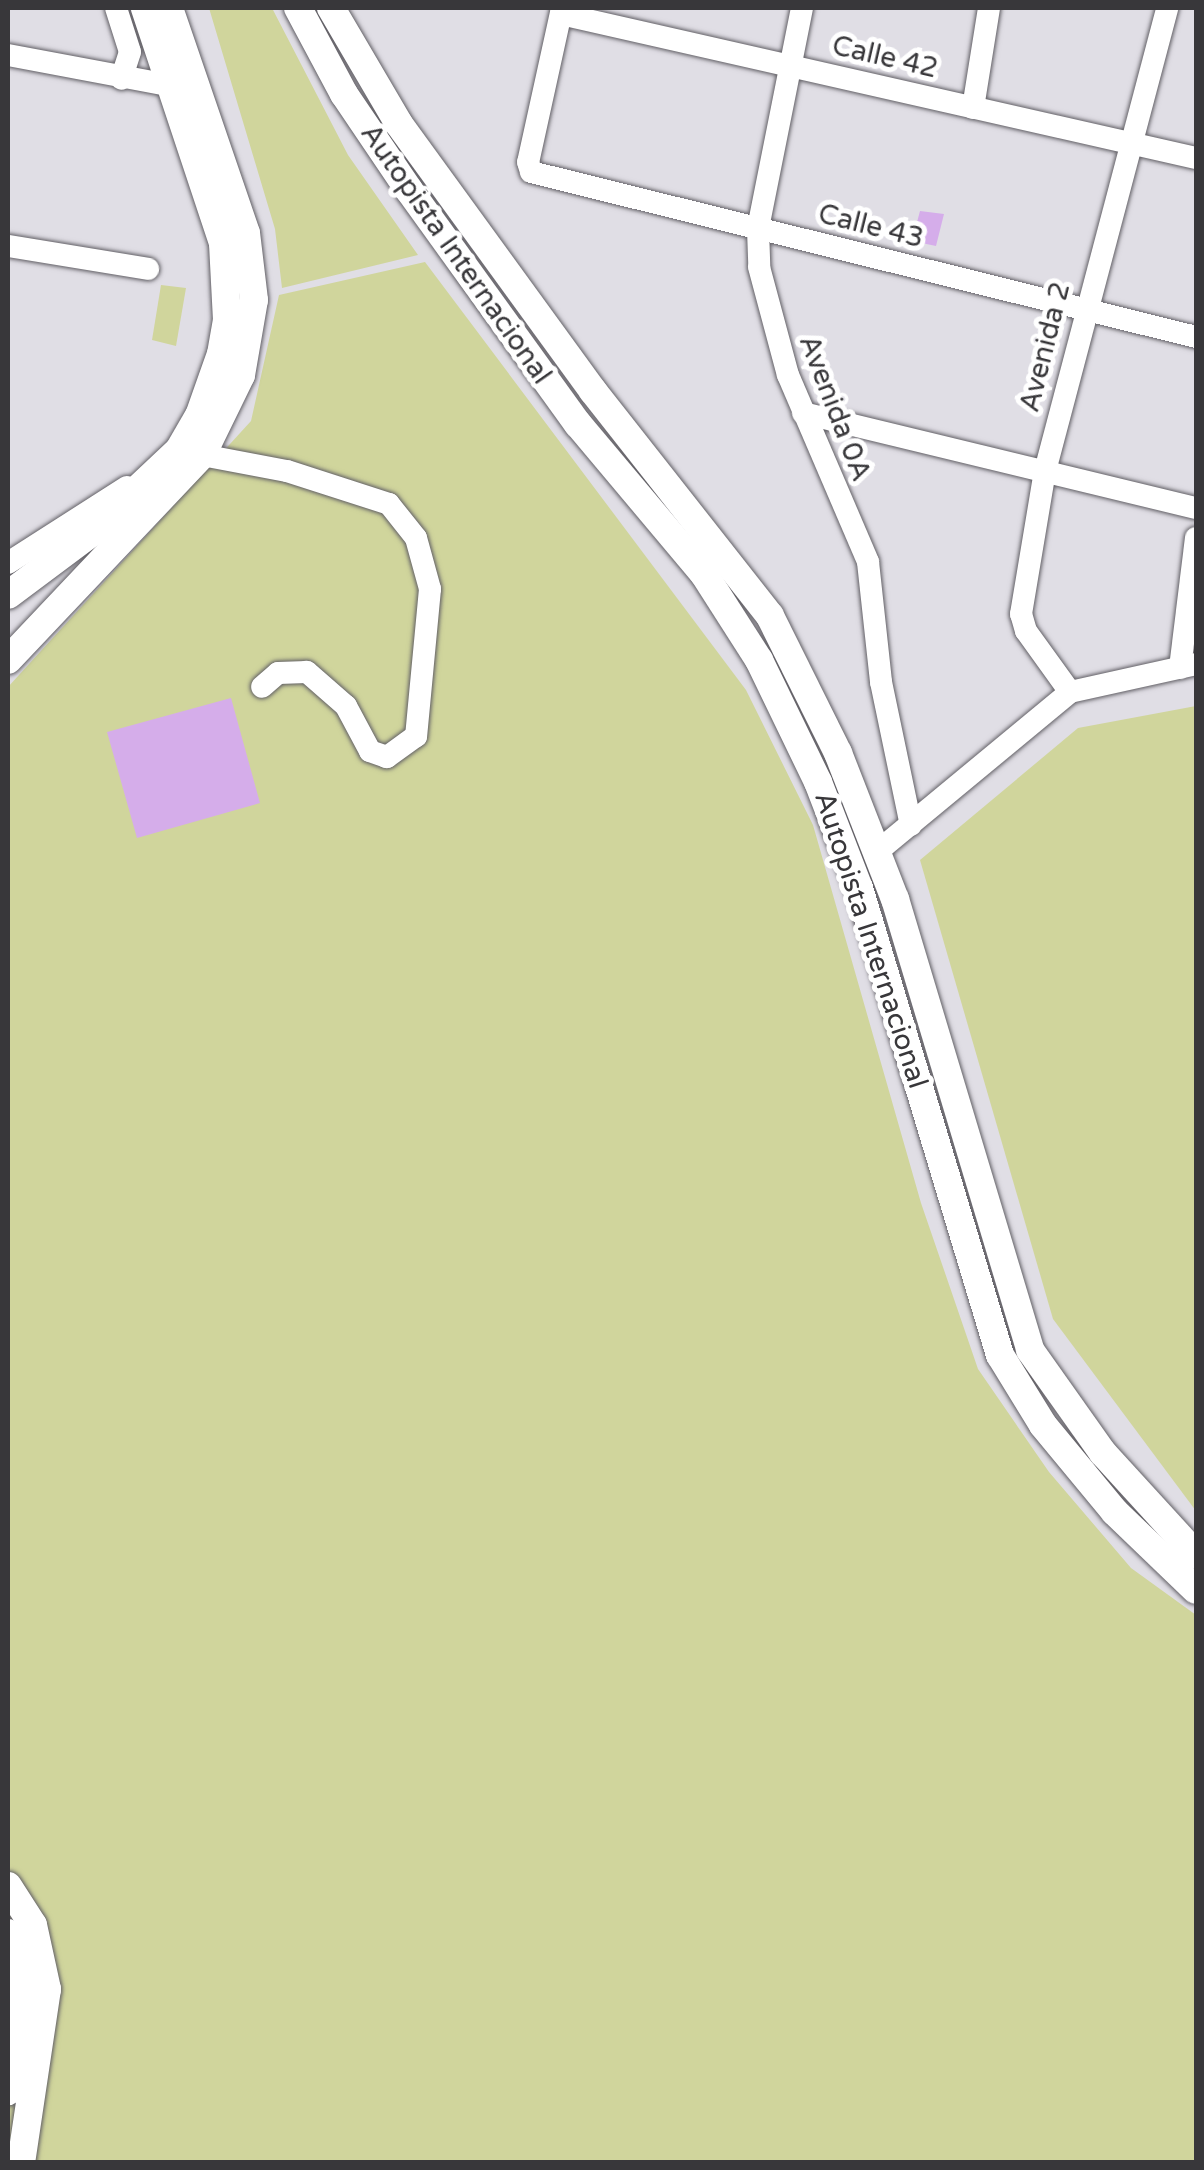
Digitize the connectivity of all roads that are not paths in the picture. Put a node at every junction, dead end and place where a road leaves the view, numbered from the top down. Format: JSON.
{"nodes":[{"id":1,"x":116,"y":8,"type":"edge"},
{"id":2,"x":144,"y":8,"type":"edge"},
{"id":3,"x":169,"y":8,"type":"edge"},
{"id":4,"x":298,"y":8,"type":"edge"},
{"id":5,"x":331,"y":8,"type":"edge"},
{"id":6,"x":802,"y":8,"type":"edge"},
{"id":7,"x":990,"y":8,"type":"edge"},
{"id":8,"x":1166,"y":8,"type":"edge"},
{"id":9,"x":561,"y":11,"type":"edge"},
{"id":10,"x":8,"y":58,"type":"edge"},
{"id":11,"x":786,"y":65,"type":"junction"},
{"id":12,"x":121,"y":79,"type":"junction"},
{"id":13,"x":174,"y":86,"type":"junction"},
{"id":14,"x":973,"y":108,"type":"junction"},
{"id":15,"x":1129,"y":143,"type":"junction"},
{"id":16,"x":1196,"y":158,"type":"edge"},
{"id":17,"x":758,"y":229,"type":"junction"},
{"id":18,"x":8,"y":246,"type":"edge"},
{"id":19,"x":148,"y":269,"type":"dead end"},
{"id":20,"x":1085,"y":310,"type":"junction"},
{"id":21,"x":1196,"y":337,"type":"edge"},
{"id":22,"x":803,"y":413,"type":"junction"},
{"id":23,"x":190,"y":453,"type":"junction"},
{"id":24,"x":1045,"y":471,"type":"junction"},
{"id":25,"x":1196,"y":508,"type":"edge"},
{"id":26,"x":1196,"y":538,"type":"edge"},
{"id":27,"x":8,"y":564,"type":"edge"},
{"id":28,"x":8,"y":596,"type":"edge"},
{"id":29,"x":20,"y":636,"type":"edge"},
{"id":30,"x":8,"y":660,"type":"edge"},
{"id":31,"x":1188,"y":666,"type":"edge"},
{"id":32,"x":262,"y":687,"type":"dead end"},
{"id":33,"x":1070,"y":692,"type":"junction"},
{"id":34,"x":911,"y":825,"type":"junction"},
{"id":35,"x":878,"y":852,"type":"junction"},
{"id":36,"x":1196,"y":1555,"type":"edge"},
{"id":37,"x":1196,"y":1590,"type":"edge"},
{"id":38,"x":8,"y":1886,"type":"edge"},
{"id":39,"x":8,"y":1933,"type":"edge"},
{"id":40,"x":8,"y":2091,"type":"edge"},
{"id":41,"x":21,"y":2162,"type":"edge"}],
"edges":[{"from":1,"to":12,"type":"street"},
{"from":2,"to":13,"type":"main road"},
{"from":3,"to":23,"type":"main road"},
{"from":4,"to":37,"type":"main road","name":"Autopista Internacional"},
{"from":5,"to":35,"type":"main road","name":"Autopista Internacional"},
{"from":6,"to":11,"type":"street","name":"Avenida 0A"},
{"from":7,"to":14,"type":"street"},
{"from":8,"to":15,"type":"street","name":"Avenida 2"},
{"from":9,"to":11,"type":"street","name":"Calle 42"},
{"from":9,"to":17,"type":"street","name":"Calle 43"},
{"from":10,"to":12,"type":"street"},
{"from":11,"to":14,"type":"street","name":"Calle 42"},
{"from":11,"to":17,"type":"street","name":"Avenida 0A"},
{"from":12,"to":13,"type":"street"},
{"from":13,"to":23,"type":"main road"},
{"from":14,"to":15,"type":"street","name":"Calle 42"},
{"from":15,"to":16,"type":"street","name":"Calle 42"},
{"from":15,"to":20,"type":"street","name":"Avenida 2"},
{"from":17,"to":20,"type":"street","name":"Calle 43"},
{"from":17,"to":22,"type":"street","name":"Avenida 0A"},
{"from":18,"to":19,"type":"street"},
{"from":20,"to":21,"type":"street","name":"Calle 43"},
{"from":20,"to":24,"type":"street","name":"Avenida 2"},
{"from":22,"to":24,"type":"street"},
{"from":22,"to":34,"type":"street","name":"Avenida 0A"},
{"from":23,"to":27,"type":"street"},
{"from":23,"to":28,"type":"main road"},
{"from":23,"to":29,"type":"main road"},
{"from":23,"to":32,"type":"street"},
{"from":24,"to":25,"type":"street"},
{"from":24,"to":33,"type":"street","name":"Avenida 2"},
{"from":26,"to":31,"type":"street"},
{"from":29,"to":30,"type":"main road"},
{"from":31,"to":33,"type":"street"},
{"from":33,"to":34,"type":"street"},
{"from":34,"to":35,"type":"street"},
{"from":35,"to":36,"type":"main road","name":"Autopista Internacional"},
{"from":38,"to":41,"type":"main road"},
{"from":39,"to":40,"type":"main road"}]}
